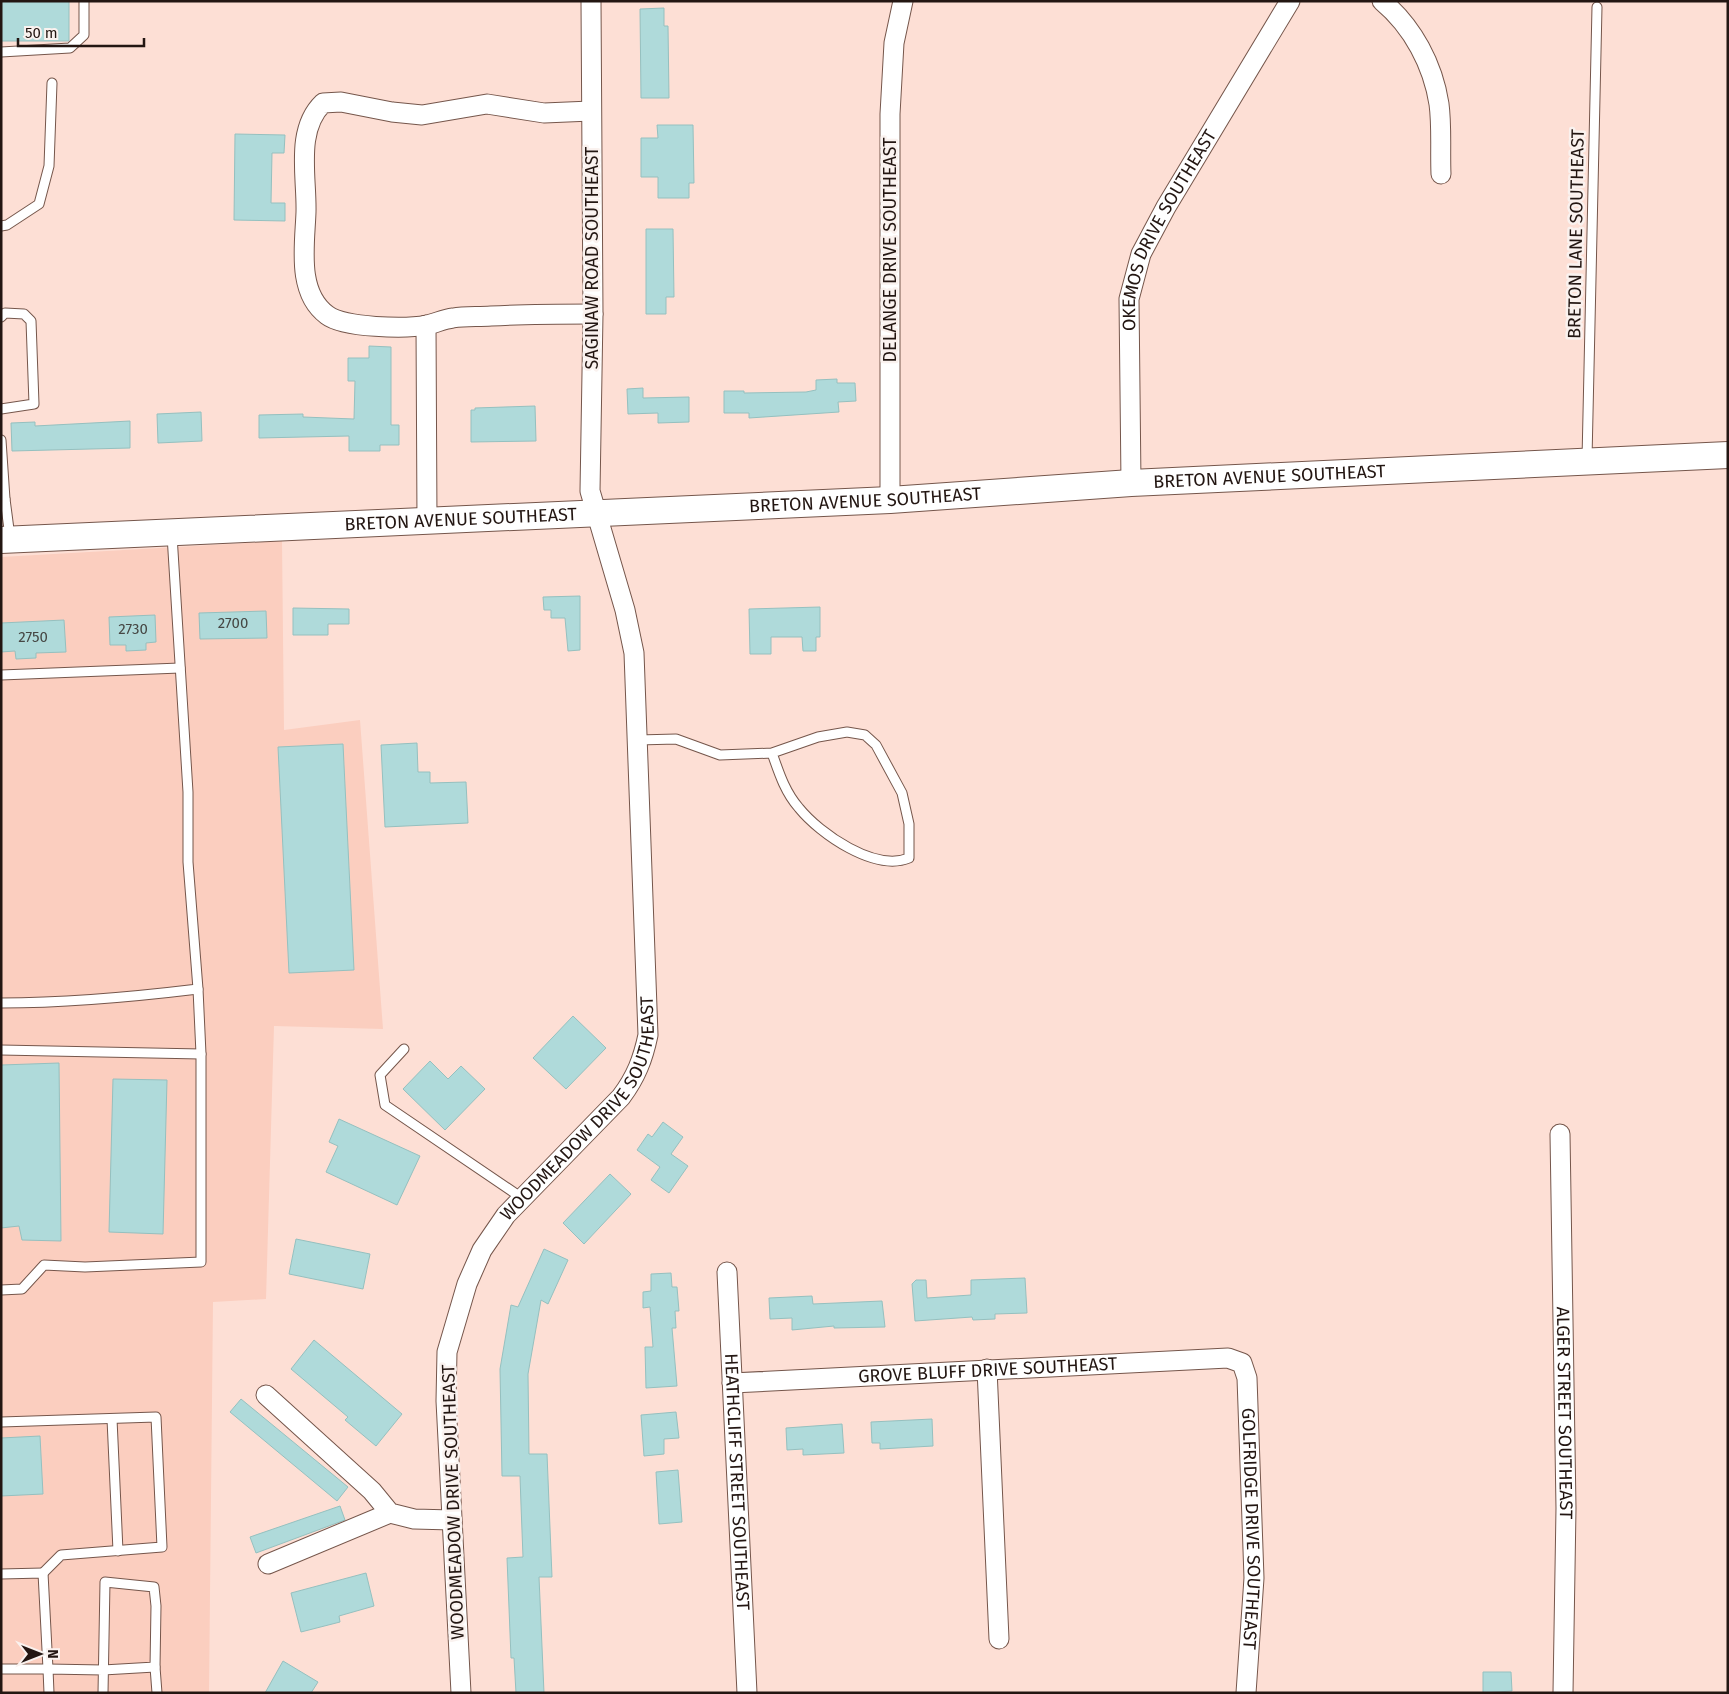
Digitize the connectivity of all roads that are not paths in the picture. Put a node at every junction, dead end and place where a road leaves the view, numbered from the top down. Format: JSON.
{"nodes":[{"id":1,"x":84,"y":1,"type":"edge"},
{"id":2,"x":591,"y":1,"type":"edge"},
{"id":3,"x":903,"y":1,"type":"edge"},
{"id":4,"x":1290,"y":1,"type":"edge"},
{"id":5,"x":1382,"y":1,"type":"edge"},
{"id":6,"x":1597,"y":7,"type":"dead end"},
{"id":7,"x":1,"y":52,"type":"edge"},
{"id":8,"x":52,"y":83,"type":"dead end"},
{"id":9,"x":591,"y":111,"type":"junction"},
{"id":10,"x":1441,"y":174,"type":"dead end"},
{"id":11,"x":1,"y":226,"type":"edge"},
{"id":12,"x":593,"y":314,"type":"junction"},
{"id":13,"x":1,"y":317,"type":"edge"},
{"id":14,"x":426,"y":325,"type":"junction"},
{"id":15,"x":1,"y":409,"type":"edge"},
{"id":16,"x":1,"y":440,"type":"edge"},
{"id":17,"x":1728,"y":455,"type":"edge"},
{"id":18,"x":1587,"y":462,"type":"junction"},
{"id":19,"x":1131,"y":483,"type":"junction"},
{"id":20,"x":3,"y":498,"type":"edge"},
{"id":21,"x":890,"y":500,"type":"junction"},
{"id":22,"x":596,"y":513,"type":"junction"},
{"id":23,"x":427,"y":521,"type":"junction"},
{"id":24,"x":172,"y":532,"type":"junction"},
{"id":25,"x":6,"y":539,"type":"edge"},
{"id":26,"x":180,"y":668,"type":"junction"},
{"id":27,"x":1,"y":674,"type":"edge"},
{"id":28,"x":638,"y":740,"type":"junction"},
{"id":29,"x":772,"y":753,"type":"junction"},
{"id":30,"x":198,"y":989,"type":"junction"},
{"id":31,"x":1,"y":1003,"type":"edge"},
{"id":32,"x":404,"y":1049,"type":"dead end"},
{"id":33,"x":1,"y":1050,"type":"edge"},
{"id":34,"x":200,"y":1054,"type":"junction"},
{"id":35,"x":1560,"y":1134,"type":"dead end"},
{"id":36,"x":522,"y":1198,"type":"junction"},
{"id":37,"x":727,"y":1272,"type":"dead end"},
{"id":38,"x":1,"y":1290,"type":"edge"},
{"id":39,"x":1242,"y":1363,"type":"joint"},
{"id":40,"x":987,"y":1369,"type":"junction"},
{"id":41,"x":732,"y":1383,"type":"junction"},
{"id":42,"x":266,"y":1395,"type":"dead end"},
{"id":43,"x":112,"y":1419,"type":"junction"},
{"id":44,"x":1,"y":1422,"type":"edge"},
{"id":45,"x":390,"y":1513,"type":"junction"},
{"id":46,"x":452,"y":1520,"type":"junction"},
{"id":47,"x":118,"y":1551,"type":"junction"},
{"id":48,"x":268,"y":1564,"type":"dead end"},
{"id":49,"x":43,"y":1573,"type":"junction"},
{"id":50,"x":1,"y":1574,"type":"edge"},
{"id":51,"x":999,"y":1639,"type":"dead end"},
{"id":52,"x":155,"y":1667,"type":"junction"},
{"id":53,"x":1,"y":1669,"type":"edge"},
{"id":54,"x":48,"y":1669,"type":"junction"},
{"id":55,"x":103,"y":1670,"type":"junction"},
{"id":56,"x":49,"y":1693,"type":"edge"},
{"id":57,"x":103,"y":1693,"type":"edge"},
{"id":58,"x":157,"y":1693,"type":"edge"},
{"id":59,"x":460,"y":1693,"type":"edge"},
{"id":60,"x":747,"y":1693,"type":"edge"},
{"id":61,"x":1246,"y":1693,"type":"edge"},
{"id":62,"x":1563,"y":1693,"type":"edge"}],
"edges":[{"from":1,"to":7,"type":"lane"},
{"from":2,"to":9,"type":"street","name":"SAGINAW ROAD SOUTHEAST"},
{"from":3,"to":21,"type":"street","name":"DELANGE DRIVE SOUTHEAST"},
{"from":4,"to":19,"type":"street","name":"OKEMOS DRIVE SOUTHEAST"},
{"from":5,"to":10,"type":"street"},
{"from":6,"to":18,"type":"lane","name":"BRETON LANE SOUTHEAST"},
{"from":8,"to":11,"type":"lane"},
{"from":9,"to":12,"type":"street","name":"SAGINAW ROAD SOUTHEAST"},
{"from":9,"to":14,"type":"street"},
{"from":12,"to":14,"type":"street"},
{"from":12,"to":22,"type":"street","name":"SAGINAW ROAD SOUTHEAST"},
{"from":13,"to":15,"type":"lane"},
{"from":14,"to":23,"type":"street"},
{"from":16,"to":20,"type":"lane"},
{"from":17,"to":18,"type":"main road","name":"BRETON AVENUE SOUTHEAST"},
{"from":18,"to":19,"type":"main road","name":"BRETON AVENUE SOUTHEAST"},
{"from":19,"to":21,"type":"main road","name":"BRETON AVENUE SOUTHEAST"},
{"from":20,"to":25,"type":"lane"},
{"from":21,"to":22,"type":"main road","name":"BRETON AVENUE SOUTHEAST"},
{"from":22,"to":23,"type":"main road","name":"BRETON AVENUE SOUTHEAST"},
{"from":22,"to":28,"type":"street","name":"WOODMEADOW DRIVE SOUTHEAST"},
{"from":23,"to":24,"type":"main road","name":"BRETON AVENUE SOUTHEAST"},
{"from":24,"to":25,"type":"main road","name":"BRETON AVENUE SOUTHEAST"},
{"from":24,"to":26,"type":"lane"},
{"from":26,"to":27,"type":"lane"},
{"from":26,"to":30,"type":"lane"},
{"from":28,"to":29,"type":"lane"},
{"from":28,"to":36,"type":"street","name":"WOODMEADOW DRIVE SOUTHEAST"},
{"from":29,"to":29,"type":"lane"},
{"from":30,"to":31,"type":"lane"},
{"from":30,"to":34,"type":"lane"},
{"from":32,"to":36,"type":"lane"},
{"from":33,"to":34,"type":"lane"},
{"from":34,"to":38,"type":"lane"},
{"from":35,"to":62,"type":"street","name":"ALGER STREET SOUTHEAST"},
{"from":36,"to":46,"type":"street","name":"WOODMEADOW DRIVE SOUTHEAST"},
{"from":37,"to":41,"type":"street","name":"HEATHCLIFF STREET SOUTHEAST"},
{"from":39,"to":40,"type":"street","name":"GROVE BLUFF DRIVE SOUTHEAST"},
{"from":39,"to":61,"type":"street","name":"GOLFRIDGE DRIVE SOUTHEAST"},
{"from":40,"to":41,"type":"street","name":"GROVE BLUFF DRIVE SOUTHEAST"},
{"from":40,"to":51,"type":"street"},
{"from":41,"to":60,"type":"street","name":"HEATHCLIFF STREET SOUTHEAST"},
{"from":42,"to":45,"type":"street"},
{"from":43,"to":44,"type":"lane"},
{"from":43,"to":47,"type":"lane"},
{"from":43,"to":47,"type":"lane"},
{"from":45,"to":46,"type":"street"},
{"from":45,"to":48,"type":"street"},
{"from":46,"to":59,"type":"street","name":"WOODMEADOW DRIVE SOUTHEAST"},
{"from":47,"to":49,"type":"lane"},
{"from":49,"to":50,"type":"lane"},
{"from":49,"to":54,"type":"lane"},
{"from":52,"to":55,"type":"lane"},
{"from":52,"to":55,"type":"lane"},
{"from":52,"to":58,"type":"lane"},
{"from":53,"to":54,"type":"lane"},
{"from":54,"to":55,"type":"lane"},
{"from":54,"to":56,"type":"lane"},
{"from":55,"to":57,"type":"lane"}]}
